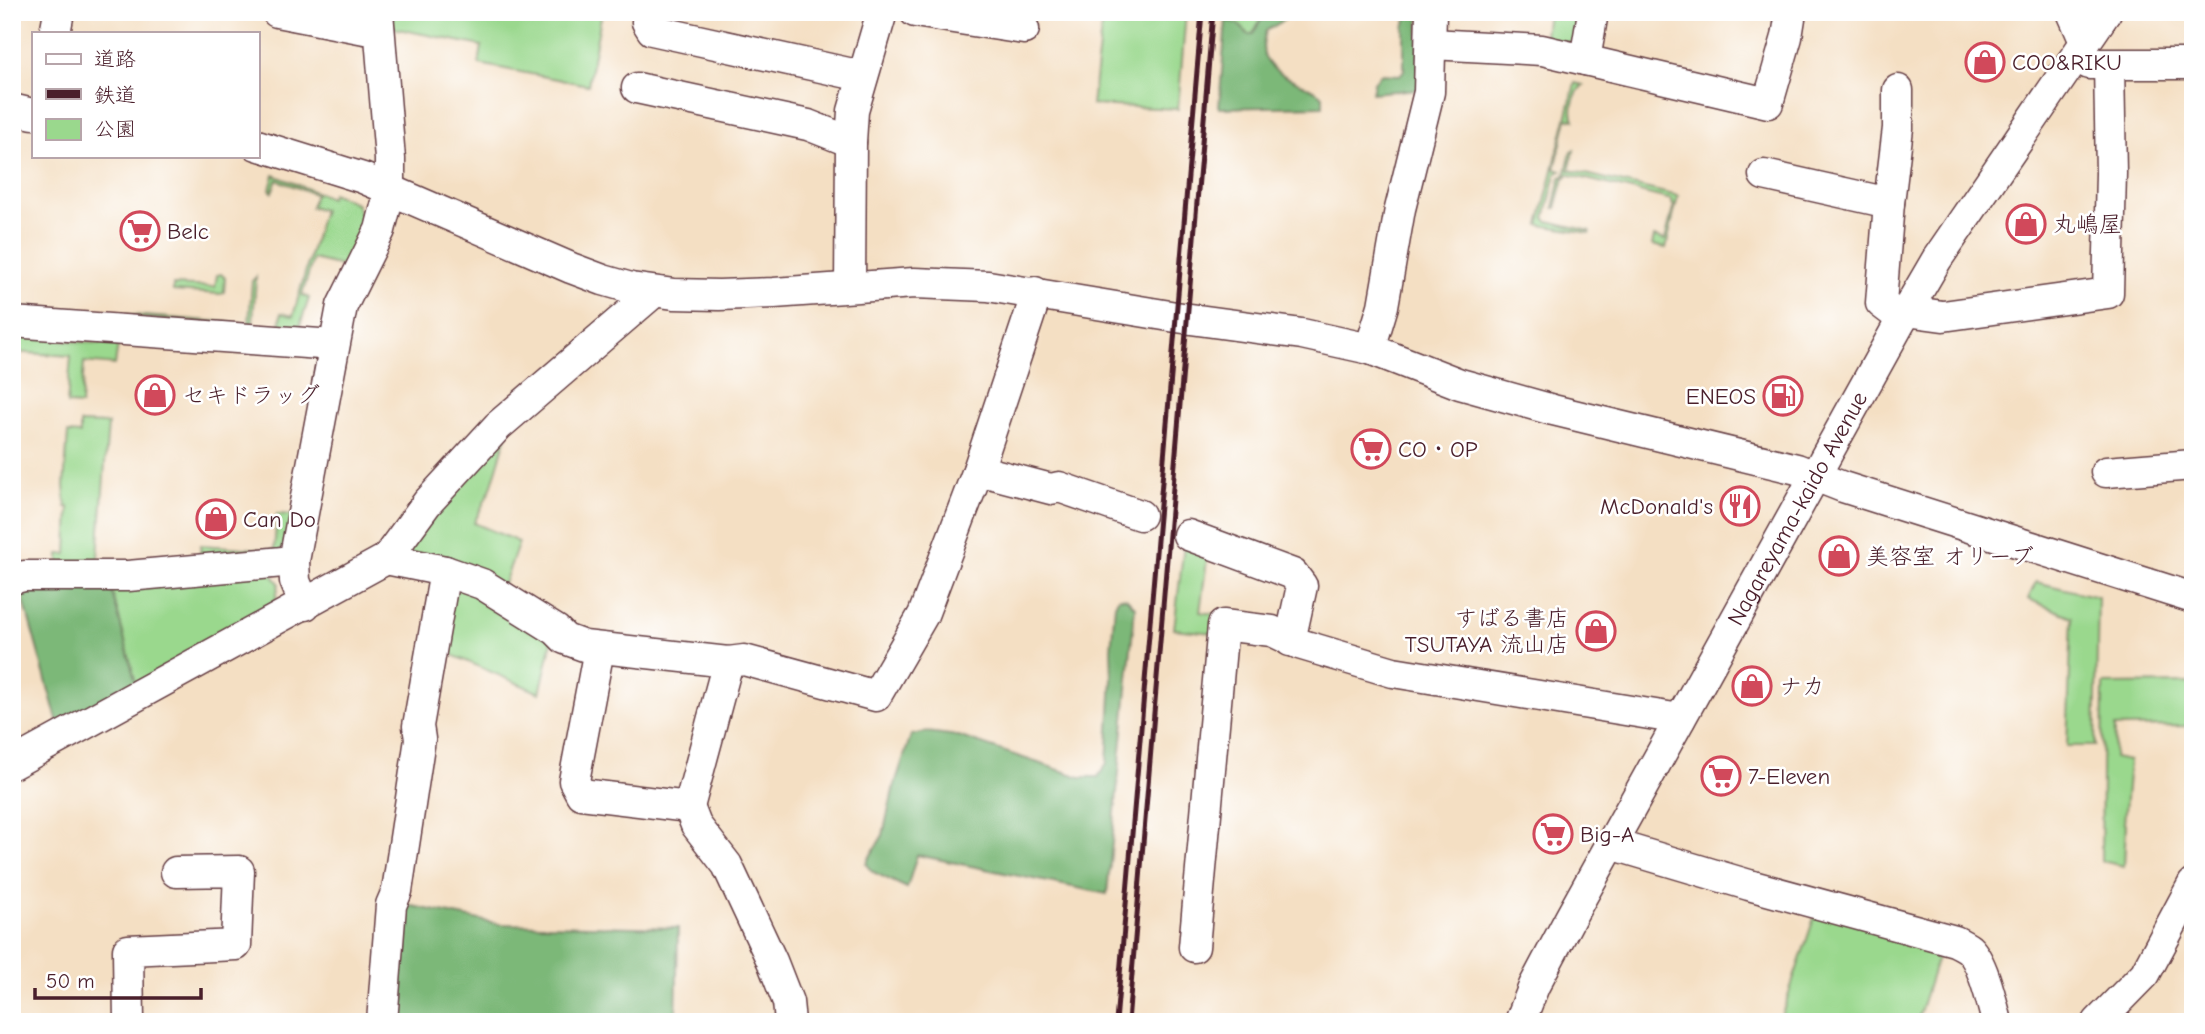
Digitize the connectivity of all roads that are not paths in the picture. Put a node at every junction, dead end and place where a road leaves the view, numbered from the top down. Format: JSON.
{"nodes":[{"id":1,"x":59,"y":12,"type":"edge"},
{"id":2,"x":277,"y":12,"type":"edge"},
{"id":3,"x":649,"y":12,"type":"edge"},
{"id":4,"x":915,"y":12,"type":"edge"},
{"id":5,"x":1431,"y":12,"type":"edge"},
{"id":6,"x":1593,"y":12,"type":"edge"},
{"id":7,"x":1791,"y":12,"type":"edge"},
{"id":8,"x":2072,"y":12,"type":"edge"},
{"id":9,"x":2106,"y":12,"type":"edge"},
{"id":10,"x":874,"y":14,"type":"edge"},
{"id":11,"x":378,"y":20,"type":"edge"},
{"id":12,"x":1024,"y":29,"type":"dead end"},
{"id":13,"x":55,"y":32,"type":"edge"},
{"id":14,"x":1431,"y":44,"type":"junction"},
{"id":15,"x":2078,"y":53,"type":"junction"},
{"id":16,"x":1585,"y":61,"type":"junction"},
{"id":17,"x":2193,"y":64,"type":"edge"},
{"id":18,"x":2109,"y":65,"type":"junction"},
{"id":19,"x":862,"y":76,"type":"junction"},
{"id":20,"x":637,"y":88,"type":"dead end"},
{"id":21,"x":1898,"y":90,"type":"dead end"},
{"id":22,"x":12,"y":109,"type":"edge"},
{"id":23,"x":32,"y":114,"type":"edge"},
{"id":24,"x":851,"y":142,"type":"junction"},
{"id":25,"x":259,"y":146,"type":"edge"},
{"id":26,"x":1764,"y":176,"type":"dead end"},
{"id":27,"x":390,"y":190,"type":"junction"},
{"id":28,"x":1889,"y":203,"type":"junction"},
{"id":29,"x":850,"y":287,"type":"junction"},
{"id":30,"x":654,"y":292,"type":"junction"},
{"id":31,"x":1035,"y":292,"type":"junction"},
{"id":32,"x":1904,"y":315,"type":"junction"},
{"id":33,"x":12,"y":322,"type":"edge"},
{"id":34,"x":334,"y":345,"type":"junction"},
{"id":35,"x":1370,"y":349,"type":"junction"},
{"id":36,"x":2193,"y":465,"type":"edge"},
{"id":37,"x":978,"y":470,"type":"junction"},
{"id":38,"x":2106,"y":472,"type":"dead end"},
{"id":39,"x":1816,"y":475,"type":"junction"},
{"id":40,"x":1140,"y":515,"type":"dead end"},
{"id":41,"x":1188,"y":535,"type":"dead end"},
{"id":42,"x":386,"y":559,"type":"junction"},
{"id":43,"x":294,"y":561,"type":"junction"},
{"id":44,"x":445,"y":571,"type":"junction"},
{"id":45,"x":12,"y":579,"type":"edge"},
{"id":46,"x":2193,"y":598,"type":"edge"},
{"id":47,"x":305,"y":605,"type":"junction"},
{"id":48,"x":1290,"y":641,"type":"junction"},
{"id":49,"x":599,"y":649,"type":"junction"},
{"id":50,"x":728,"y":662,"type":"junction"},
{"id":51,"x":1680,"y":719,"type":"junction"},
{"id":52,"x":12,"y":764,"type":"edge"},
{"id":53,"x":689,"y":807,"type":"junction"},
{"id":54,"x":1611,"y":844,"type":"junction"},
{"id":55,"x":176,"y":872,"type":"dead end"},
{"id":56,"x":2193,"y":884,"type":"edge"},
{"id":57,"x":1194,"y":947,"type":"dead end"},
{"id":58,"x":129,"y":1022,"type":"edge"},
{"id":59,"x":382,"y":1022,"type":"edge"},
{"id":60,"x":790,"y":1022,"type":"edge"},
{"id":61,"x":1520,"y":1022,"type":"edge"},
{"id":62,"x":1997,"y":1022,"type":"edge"},
{"id":63,"x":2098,"y":1022,"type":"edge"}],
"edges":[{"from":1,"to":13,"type":"street"},
{"from":2,"to":11,"type":"street"},
{"from":3,"to":19,"type":"street"},
{"from":4,"to":12,"type":"street"},
{"from":5,"to":14,"type":"street"},
{"from":6,"to":16,"type":"street"},
{"from":7,"to":16,"type":"street"},
{"from":8,"to":15,"type":"street"},
{"from":9,"to":15,"type":"street","name":"Nagareyama-kaido Avenue"},
{"from":10,"to":19,"type":"street"},
{"from":11,"to":27,"type":"street"},
{"from":14,"to":16,"type":"street"},
{"from":14,"to":35,"type":"street"},
{"from":15,"to":18,"type":"street"},
{"from":15,"to":32,"type":"street","name":"Nagareyama-kaido Avenue"},
{"from":17,"to":18,"type":"street"},
{"from":18,"to":32,"type":"street"},
{"from":19,"to":24,"type":"street"},
{"from":20,"to":24,"type":"street"},
{"from":21,"to":28,"type":"street"},
{"from":22,"to":23,"type":"street"},
{"from":24,"to":29,"type":"street"},
{"from":25,"to":27,"type":"street"},
{"from":26,"to":28,"type":"street"},
{"from":27,"to":30,"type":"street"},
{"from":27,"to":34,"type":"street"},
{"from":28,"to":32,"type":"street"},
{"from":29,"to":30,"type":"street"},
{"from":29,"to":31,"type":"street"},
{"from":30,"to":42,"type":"street"},
{"from":31,"to":35,"type":"street"},
{"from":31,"to":37,"type":"street"},
{"from":32,"to":39,"type":"street","name":"Nagareyama-kaido Avenue"},
{"from":33,"to":34,"type":"street"},
{"from":34,"to":43,"type":"street"},
{"from":35,"to":39,"type":"street"},
{"from":36,"to":38,"type":"street"},
{"from":37,"to":40,"type":"street"},
{"from":37,"to":50,"type":"street"},
{"from":39,"to":46,"type":"street"},
{"from":39,"to":51,"type":"street","name":"Nagareyama-kaido Avenue"},
{"from":41,"to":48,"type":"street"},
{"from":42,"to":44,"type":"street"},
{"from":42,"to":47,"type":"street"},
{"from":43,"to":45,"type":"street"},
{"from":43,"to":47,"type":"street"},
{"from":44,"to":49,"type":"street"},
{"from":44,"to":59,"type":"street"},
{"from":47,"to":52,"type":"street"},
{"from":48,"to":51,"type":"street"},
{"from":48,"to":57,"type":"street"},
{"from":49,"to":50,"type":"street"},
{"from":49,"to":53,"type":"street"},
{"from":50,"to":53,"type":"street"},
{"from":51,"to":54,"type":"street","name":"Nagareyama-kaido Avenue"},
{"from":53,"to":60,"type":"street"},
{"from":54,"to":61,"type":"street","name":"Nagareyama-kaido Avenue"},
{"from":54,"to":62,"type":"street"},
{"from":55,"to":58,"type":"street"},
{"from":56,"to":63,"type":"street"}]}
